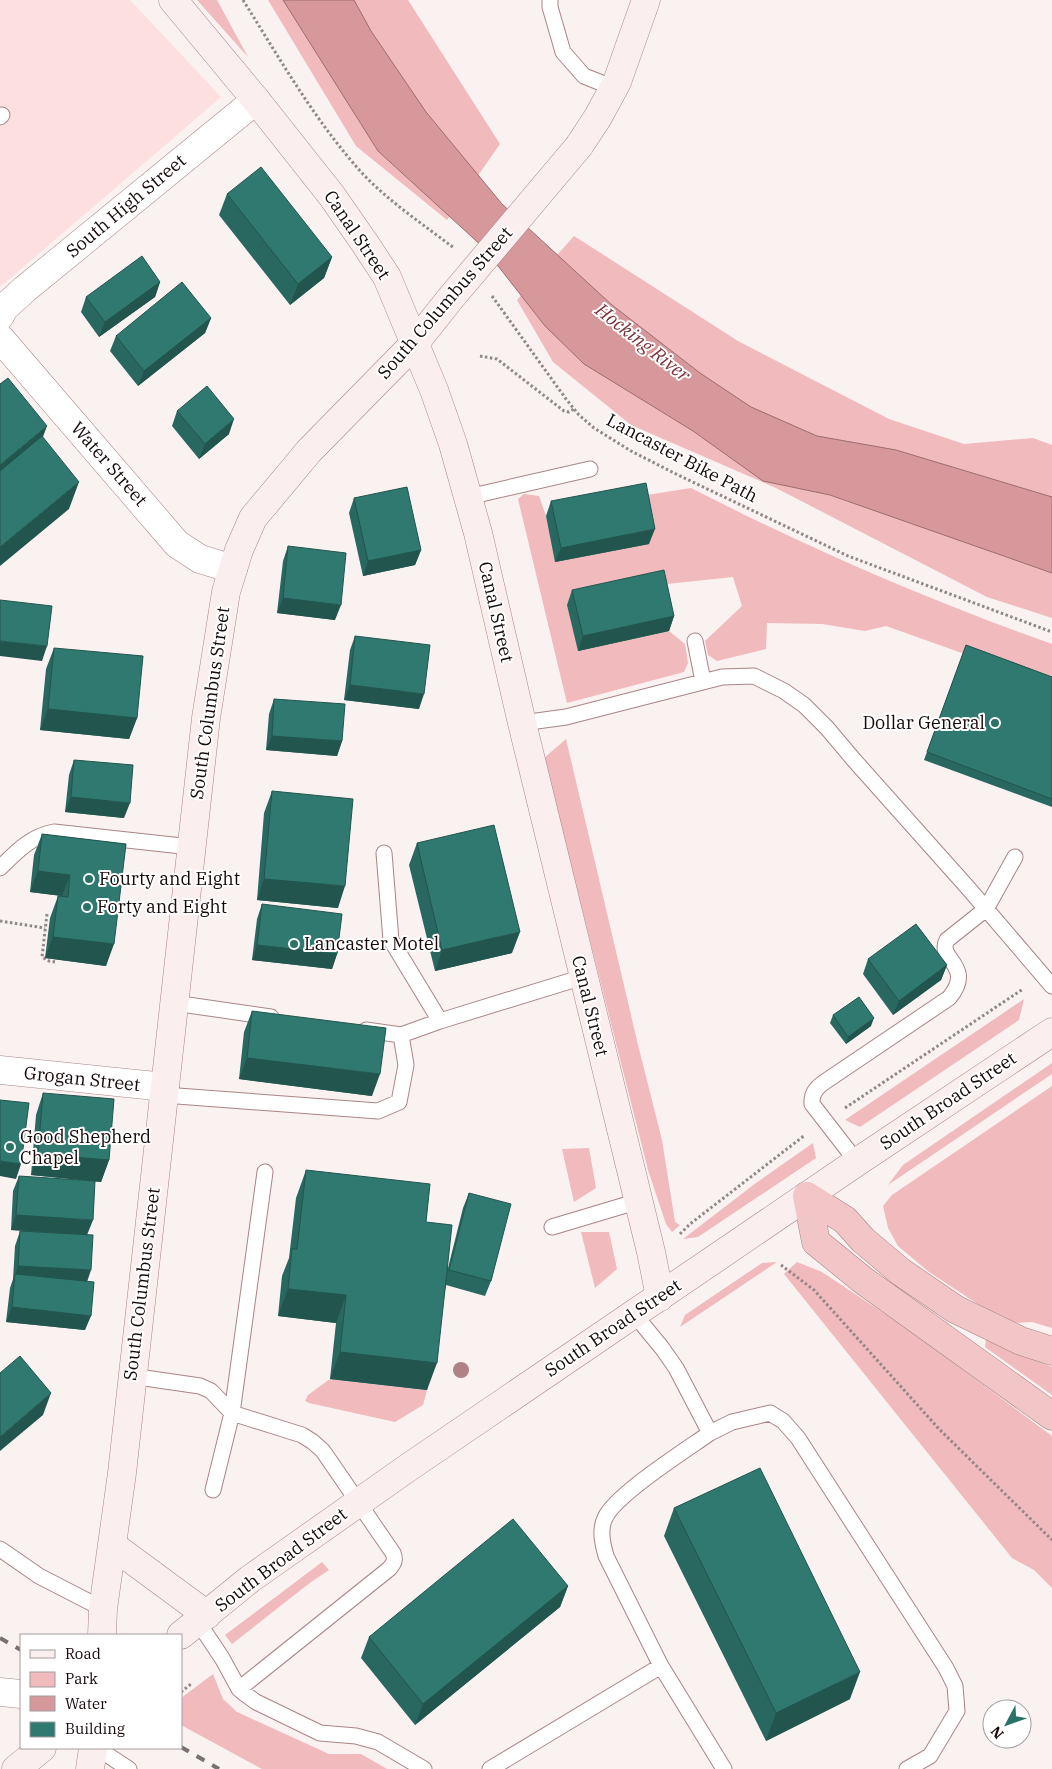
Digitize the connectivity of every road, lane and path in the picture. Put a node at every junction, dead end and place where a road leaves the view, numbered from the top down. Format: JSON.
{"nodes":[{"id":1,"x":173,"y":0,"type":"edge"},
{"id":2,"x":243,"y":0,"type":"edge"},
{"id":3,"x":550,"y":0,"type":"edge"},
{"id":4,"x":646,"y":0,"type":"edge"},
{"id":5,"x":614,"y":88,"type":"junction"},
{"id":6,"x":256,"y":100,"type":"junction"},
{"id":7,"x":460,"y":256,"type":"dead end"},
{"id":8,"x":490,"y":293,"type":"dead end"},
{"id":9,"x":0,"y":316,"type":"edge"},
{"id":10,"x":0,"y":338,"type":"edge"},
{"id":11,"x":415,"y":343,"type":"junction"},
{"id":12,"x":480,"y":356,"type":"dead end"},
{"id":13,"x":574,"y":409,"type":"junction"},
{"id":14,"x":590,"y":469,"type":"dead end"},
{"id":15,"x":468,"y":497,"type":"junction"},
{"id":16,"x":233,"y":570,"type":"junction"},
{"id":17,"x":1052,"y":632,"type":"edge"},
{"id":18,"x":695,"y":641,"type":"dead end"},
{"id":19,"x":703,"y":681,"type":"junction"},
{"id":20,"x":522,"y":723,"type":"junction"},
{"id":21,"x":191,"y":847,"type":"junction"},
{"id":22,"x":384,"y":853,"type":"dead end"},
{"id":23,"x":1015,"y":856,"type":"dead end"},
{"id":24,"x":0,"y":868,"type":"edge"},
{"id":25,"x":986,"y":909,"type":"junction"},
{"id":26,"x":48,"y":914,"type":"dead end"},
{"id":27,"x":0,"y":920,"type":"edge"},
{"id":28,"x":45,"y":928,"type":"junction"},
{"id":29,"x":55,"y":962,"type":"dead end"},
{"id":30,"x":583,"y":977,"type":"junction"},
{"id":31,"x":1052,"y":986,"type":"edge"},
{"id":32,"x":174,"y":1003,"type":"junction"},
{"id":33,"x":283,"y":1018,"type":"edge"},
{"id":34,"x":440,"y":1021,"type":"junction"},
{"id":35,"x":352,"y":1028,"type":"edge"},
{"id":36,"x":1052,"y":1032,"type":"edge"},
{"id":37,"x":401,"y":1035,"type":"junction"},
{"id":38,"x":0,"y":1070,"type":"edge"},
{"id":39,"x":165,"y":1091,"type":"junction"},
{"id":40,"x":857,"y":1162,"type":"junction"},
{"id":41,"x":265,"y":1172,"type":"dead end"},
{"id":42,"x":807,"y":1196,"type":"junction"},
{"id":43,"x":639,"y":1201,"type":"junction"},
{"id":44,"x":552,"y":1227,"type":"dead end"},
{"id":45,"x":781,"y":1265,"type":"dead end"},
{"id":46,"x":660,"y":1297,"type":"junction"},
{"id":47,"x":634,"y":1314,"type":"junction"},
{"id":48,"x":1052,"y":1351,"type":"edge"},
{"id":49,"x":131,"y":1376,"type":"junction"},
{"id":50,"x":232,"y":1413,"type":"junction"},
{"id":51,"x":1052,"y":1416,"type":"edge"},
{"id":52,"x":710,"y":1433,"type":"junction"},
{"id":53,"x":213,"y":1490,"type":"dead end"},
{"id":54,"x":359,"y":1502,"type":"junction"},
{"id":55,"x":1052,"y":1540,"type":"edge"},
{"id":56,"x":112,"y":1545,"type":"junction"},
{"id":57,"x":0,"y":1549,"type":"edge"},
{"id":58,"x":103,"y":1622,"type":"edge"},
{"id":59,"x":195,"y":1624,"type":"edge"},
{"id":60,"x":661,"y":1666,"type":"junction"},
{"id":61,"x":191,"y":1684,"type":"dead end"},
{"id":62,"x":239,"y":1689,"type":"junction"},
{"id":63,"x":182,"y":1691,"type":"edge"},
{"id":64,"x":0,"y":1692,"type":"edge"},
{"id":65,"x":20,"y":1694,"type":"edge"},
{"id":66,"x":41,"y":1749,"type":"edge"},
{"id":67,"x":95,"y":1749,"type":"edge"},
{"id":68,"x":97,"y":1749,"type":"edge"},
{"id":69,"x":721,"y":1768,"type":"edge"},
{"id":70,"x":16,"y":1769,"type":"edge"},
{"id":71,"x":90,"y":1769,"type":"edge"},
{"id":72,"x":129,"y":1769,"type":"edge"},
{"id":73,"x":424,"y":1769,"type":"edge"},
{"id":74,"x":490,"y":1769,"type":"edge"},
{"id":75,"x":907,"y":1769,"type":"edge"}],
"edges":[{"from":1,"to":6,"type":"street","name":"Canal Street"},
{"from":2,"to":7,"type":"path"},
{"from":3,"to":5,"type":"lane"},
{"from":4,"to":5,"type":"street","name":"South Columbus Street"},
{"from":5,"to":11,"type":"street","name":"South Columbus Street","bridge":true},
{"from":6,"to":9,"type":"street","name":"South High Street"},
{"from":6,"to":11,"type":"street","name":"Canal Street"},
{"from":8,"to":13,"type":"path","name":"Lancaster Bike Path"},
{"from":10,"to":16,"type":"street","name":"Water Street"},
{"from":11,"to":15,"type":"street","name":"Canal Street"},
{"from":11,"to":16,"type":"street","name":"South Columbus Street"},
{"from":12,"to":13,"type":"path"},
{"from":13,"to":17,"type":"path","name":"Lancaster Bike Path"},
{"from":14,"to":15,"type":"lane"},
{"from":15,"to":20,"type":"street","name":"Canal Street"},
{"from":16,"to":21,"type":"street","name":"South Columbus Street"},
{"from":18,"to":19,"type":"lane"},
{"from":19,"to":20,"type":"lane"},
{"from":19,"to":25,"type":"lane"},
{"from":20,"to":30,"type":"street","name":"Canal Street"},
{"from":21,"to":24,"type":"lane"},
{"from":21,"to":32,"type":"street","name":"South Columbus Street"},
{"from":22,"to":34,"type":"lane"},
{"from":23,"to":25,"type":"lane"},
{"from":25,"to":31,"type":"lane"},
{"from":25,"to":40,"type":"lane"},
{"from":26,"to":28,"type":"path"},
{"from":27,"to":28,"type":"path"},
{"from":28,"to":29,"type":"path"},
{"from":30,"to":34,"type":"lane"},
{"from":30,"to":43,"type":"street","name":"Canal Street"},
{"from":32,"to":33,"type":"lane"},
{"from":32,"to":39,"type":"street","name":"South Columbus Street"},
{"from":34,"to":37,"type":"lane"},
{"from":35,"to":37,"type":"lane"},
{"from":36,"to":40,"type":"street","name":"South Broad Street"},
{"from":37,"to":39,"type":"lane"},
{"from":38,"to":39,"type":"street","name":"Grogan Street"},
{"from":39,"to":49,"type":"street","name":"South Columbus Street"},
{"from":40,"to":42,"type":"street","name":"South Broad Street"},
{"from":41,"to":50,"type":"lane"},
{"from":42,"to":46,"type":"street","name":"South Broad Street"},
{"from":42,"to":48,"type":"highway"},
{"from":42,"to":51,"type":"highway"},
{"from":43,"to":44,"type":"lane"},
{"from":43,"to":46,"type":"street","name":"Canal Street"},
{"from":45,"to":55,"type":"path"},
{"from":46,"to":47,"type":"street","name":"South Broad Street"},
{"from":47,"to":52,"type":"lane"},
{"from":47,"to":54,"type":"street","name":"South Broad Street"},
{"from":49,"to":50,"type":"lane"},
{"from":49,"to":56,"type":"street","name":"South Columbus Street"},
{"from":50,"to":53,"type":"lane"},
{"from":50,"to":54,"type":"lane"},
{"from":52,"to":60,"type":"lane"},
{"from":52,"to":75,"type":"lane"},
{"from":54,"to":59,"type":"street","name":"South Broad Street"},
{"from":54,"to":62,"type":"lane"},
{"from":56,"to":58,"type":"street","name":"South Columbus Street"},
{"from":56,"to":59,"type":"street"},
{"from":57,"to":58,"type":"lane"},
{"from":59,"to":62,"type":"lane"},
{"from":60,"to":69,"type":"lane"},
{"from":60,"to":74,"type":"lane"},
{"from":61,"to":63,"type":"path"},
{"from":62,"to":73,"type":"lane"},
{"from":64,"to":65,"type":"street"},
{"from":66,"to":70,"type":"street"},
{"from":67,"to":71,"type":"street"},
{"from":68,"to":72,"type":"lane"}]}
